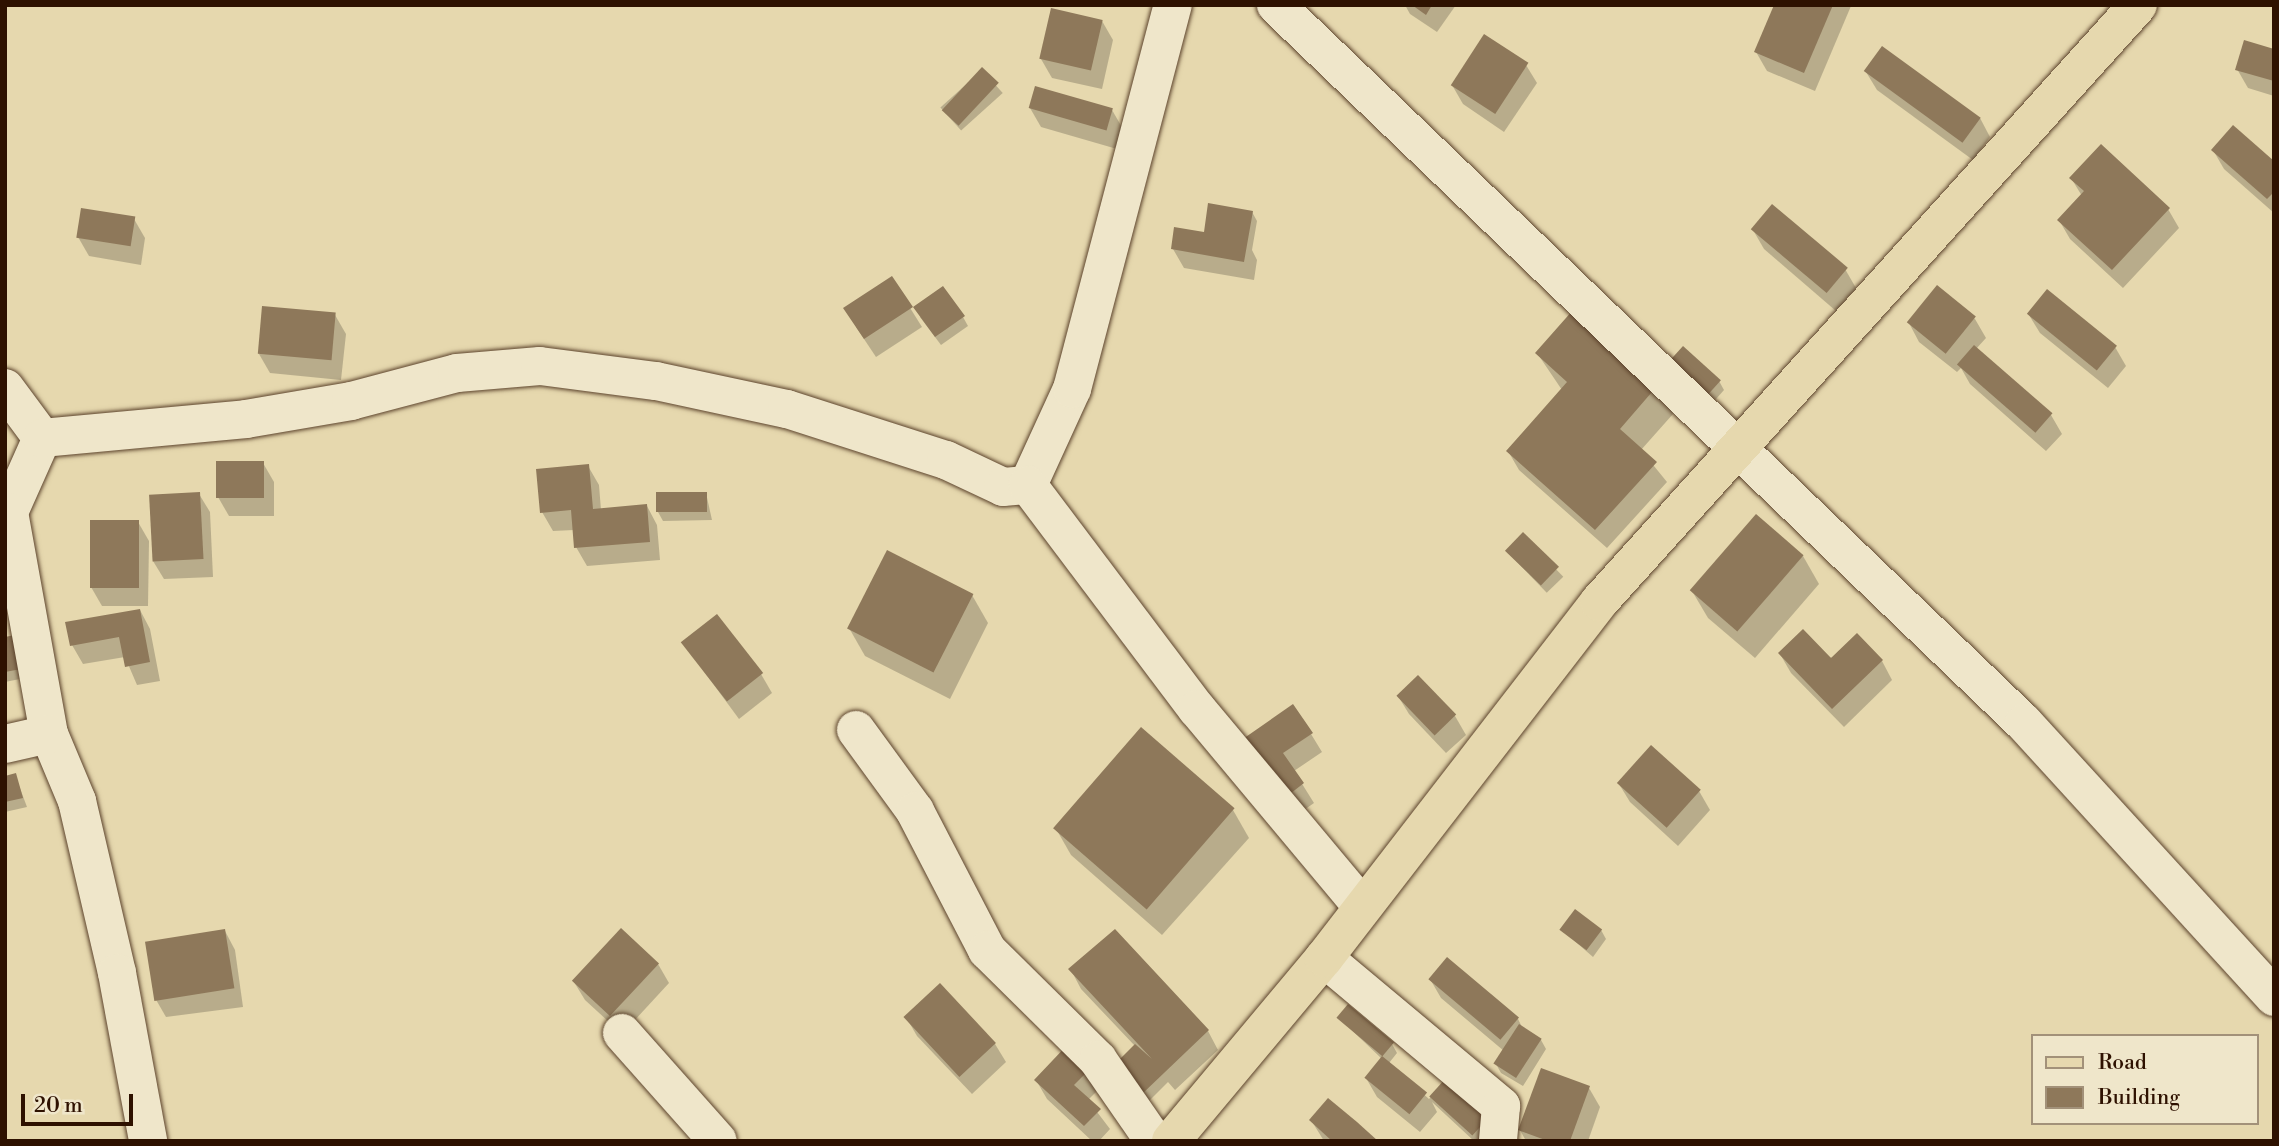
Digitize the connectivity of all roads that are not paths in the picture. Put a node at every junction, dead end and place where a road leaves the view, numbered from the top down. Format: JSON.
{"nodes":[{"id":1,"x":1173,"y":5,"type":"edge"},
{"id":2,"x":1276,"y":5,"type":"edge"},
{"id":3,"x":2138,"y":5,"type":"edge"},
{"id":4,"x":5,"y":388,"type":"edge"},
{"id":5,"x":42,"y":438,"type":"junction"},
{"id":6,"x":1736,"y":447,"type":"junction"},
{"id":7,"x":1028,"y":485,"type":"junction"},
{"id":8,"x":7,"y":512,"type":"edge"},
{"id":9,"x":856,"y":730,"type":"dead end"},
{"id":10,"x":49,"y":734,"type":"junction"},
{"id":11,"x":5,"y":744,"type":"edge"},
{"id":12,"x":1361,"y":905,"type":"junction"},
{"id":13,"x":1324,"y":958,"type":"junction"},
{"id":14,"x":2274,"y":998,"type":"edge"},
{"id":15,"x":622,"y":1033,"type":"dead end"},
{"id":16,"x":148,"y":1141,"type":"edge"},
{"id":17,"x":718,"y":1141,"type":"edge"},
{"id":18,"x":1154,"y":1141,"type":"edge"},
{"id":19,"x":1171,"y":1141,"type":"edge"},
{"id":20,"x":1498,"y":1141,"type":"edge"}],
"edges":[{"from":1,"to":7,"type":"street"},
{"from":2,"to":6,"type":"street"},
{"from":3,"to":6,"type":"main road"},
{"from":4,"to":5,"type":"street"},
{"from":5,"to":7,"type":"street"},
{"from":5,"to":8,"type":"street"},
{"from":6,"to":12,"type":"main road"},
{"from":6,"to":14,"type":"street"},
{"from":7,"to":12,"type":"street"},
{"from":8,"to":10,"type":"street"},
{"from":9,"to":18,"type":"street"},
{"from":10,"to":11,"type":"street"},
{"from":10,"to":16,"type":"street"},
{"from":12,"to":13,"type":"main road"},
{"from":13,"to":19,"type":"main road"},
{"from":13,"to":20,"type":"street"},
{"from":15,"to":17,"type":"street"}]}
